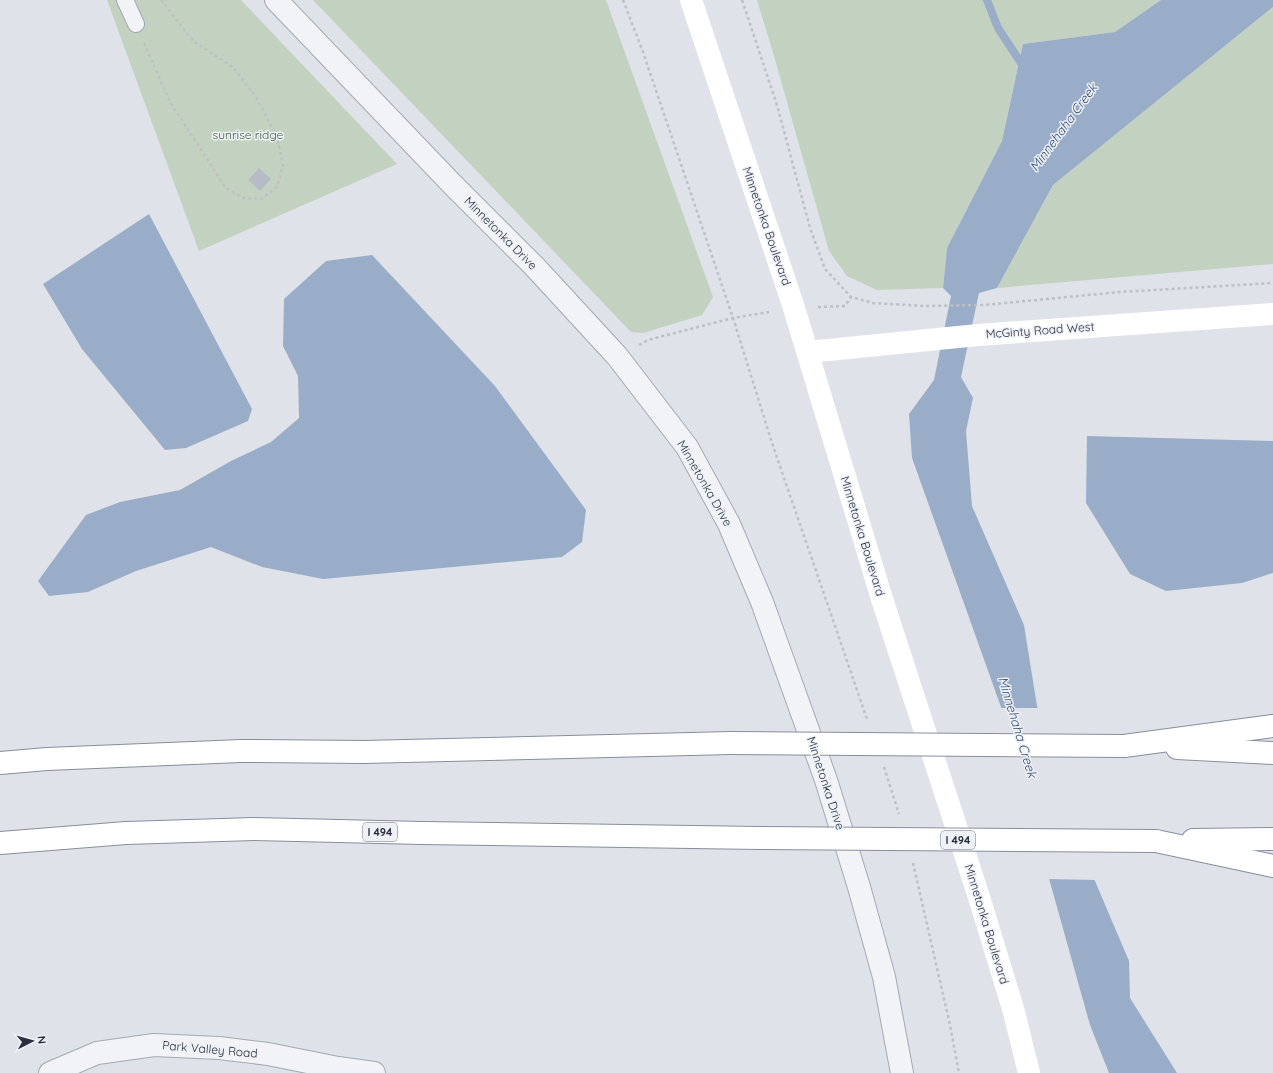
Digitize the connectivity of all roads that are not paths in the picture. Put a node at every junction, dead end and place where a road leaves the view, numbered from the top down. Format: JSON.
{"nodes":[{"id":1,"x":125,"y":0,"type":"edge"},
{"id":2,"x":276,"y":0,"type":"edge"},
{"id":3,"x":691,"y":0,"type":"edge"},
{"id":4,"x":136,"y":24,"type":"road end"},
{"id":5,"x":1273,"y":314,"type":"edge"},
{"id":6,"x":808,"y":352,"type":"junction"},
{"id":7,"x":1273,"y":726,"type":"edge"},
{"id":8,"x":1124,"y":746,"type":"junction"},
{"id":9,"x":1273,"y":753,"type":"edge"},
{"id":10,"x":0,"y":763,"type":"edge"},
{"id":11,"x":1273,"y":839,"type":"edge"},
{"id":12,"x":1156,"y":841,"type":"junction"},
{"id":13,"x":0,"y":843,"type":"edge"},
{"id":14,"x":1273,"y":866,"type":"edge"},
{"id":15,"x":50,"y":1073,"type":"edge"},
{"id":16,"x":374,"y":1073,"type":"edge"},
{"id":17,"x":902,"y":1073,"type":"edge"},
{"id":18,"x":1029,"y":1073,"type":"edge"}],
"edges":[{"from":1,"to":4,"type":"lane"},
{"from":2,"to":17,"type":"street","name":"Minnetonka Drive"},
{"from":3,"to":6,"type":"main road","name":"Minnetonka Boulevard"},
{"from":5,"to":6,"type":"main road","name":"McGinty Road West"},
{"from":6,"to":18,"type":"main road","name":"Minnetonka Boulevard"},
{"from":7,"to":8,"type":"main road"},
{"from":8,"to":9,"type":"main road"},
{"from":8,"to":10,"type":"main road","bridge":true},
{"from":11,"to":12,"type":"main road","number":"I 494"},
{"from":12,"to":13,"type":"main road","number":"I 494","bridge":true},
{"from":12,"to":14,"type":"main road"},
{"from":15,"to":16,"type":"street","name":"Park Valley Road"}]}
